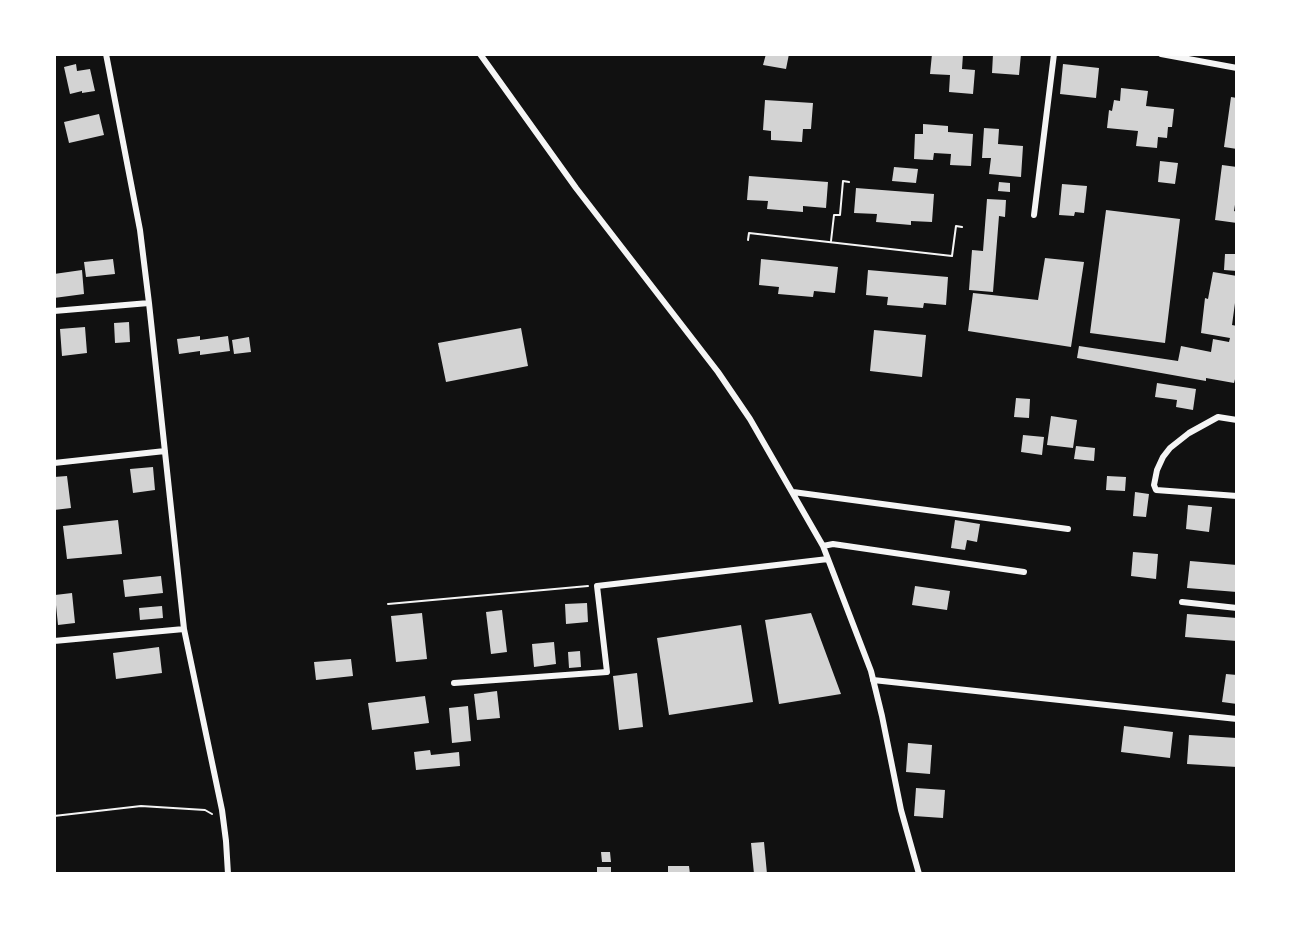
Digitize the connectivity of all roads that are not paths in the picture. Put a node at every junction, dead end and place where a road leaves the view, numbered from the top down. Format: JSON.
{"nodes":[{"id":1,"x":106,"y":54,"type":"edge"},
{"id":2,"x":480,"y":54,"type":"edge"},
{"id":3,"x":1054,"y":54,"type":"edge"},
{"id":4,"x":1161,"y":54,"type":"edge"},
{"id":5,"x":1237,"y":68,"type":"edge"},
{"id":6,"x":1034,"y":215,"type":"dead end"},
{"id":7,"x":149,"y":303,"type":"junction"},
{"id":8,"x":54,"y":311,"type":"edge"},
{"id":9,"x":1237,"y":420,"type":"edge"},
{"id":10,"x":165,"y":451,"type":"junction"},
{"id":11,"x":54,"y":463,"type":"edge"},
{"id":12,"x":793,"y":492,"type":"junction"},
{"id":13,"x":1237,"y":496,"type":"edge"},
{"id":14,"x":1068,"y":529,"type":"dead end"},
{"id":15,"x":823,"y":546,"type":"junction"},
{"id":16,"x":828,"y":559,"type":"junction"},
{"id":17,"x":1024,"y":572,"type":"dead end"},
{"id":18,"x":1182,"y":602,"type":"dead end"},
{"id":19,"x":1237,"y":608,"type":"edge"},
{"id":20,"x":184,"y":629,"type":"junction"},
{"id":21,"x":54,"y":641,"type":"edge"},
{"id":22,"x":873,"y":680,"type":"junction"},
{"id":23,"x":454,"y":683,"type":"dead end"},
{"id":24,"x":1237,"y":718,"type":"edge"},
{"id":25,"x":228,"y":874,"type":"edge"},
{"id":26,"x":919,"y":874,"type":"edge"}],
"edges":[{"from":1,"to":7,"type":"street"},
{"from":2,"to":12,"type":"street"},
{"from":3,"to":6,"type":"street"},
{"from":4,"to":5,"type":"street"},
{"from":7,"to":8,"type":"street"},
{"from":7,"to":10,"type":"street"},
{"from":9,"to":13,"type":"street"},
{"from":10,"to":11,"type":"street"},
{"from":10,"to":20,"type":"street"},
{"from":12,"to":14,"type":"street"},
{"from":12,"to":15,"type":"street"},
{"from":15,"to":16,"type":"street"},
{"from":15,"to":17,"type":"street"},
{"from":16,"to":22,"type":"street"},
{"from":16,"to":23,"type":"street"},
{"from":18,"to":19,"type":"street"},
{"from":20,"to":21,"type":"street"},
{"from":20,"to":25,"type":"street"},
{"from":22,"to":24,"type":"street"},
{"from":22,"to":26,"type":"street"}]}
